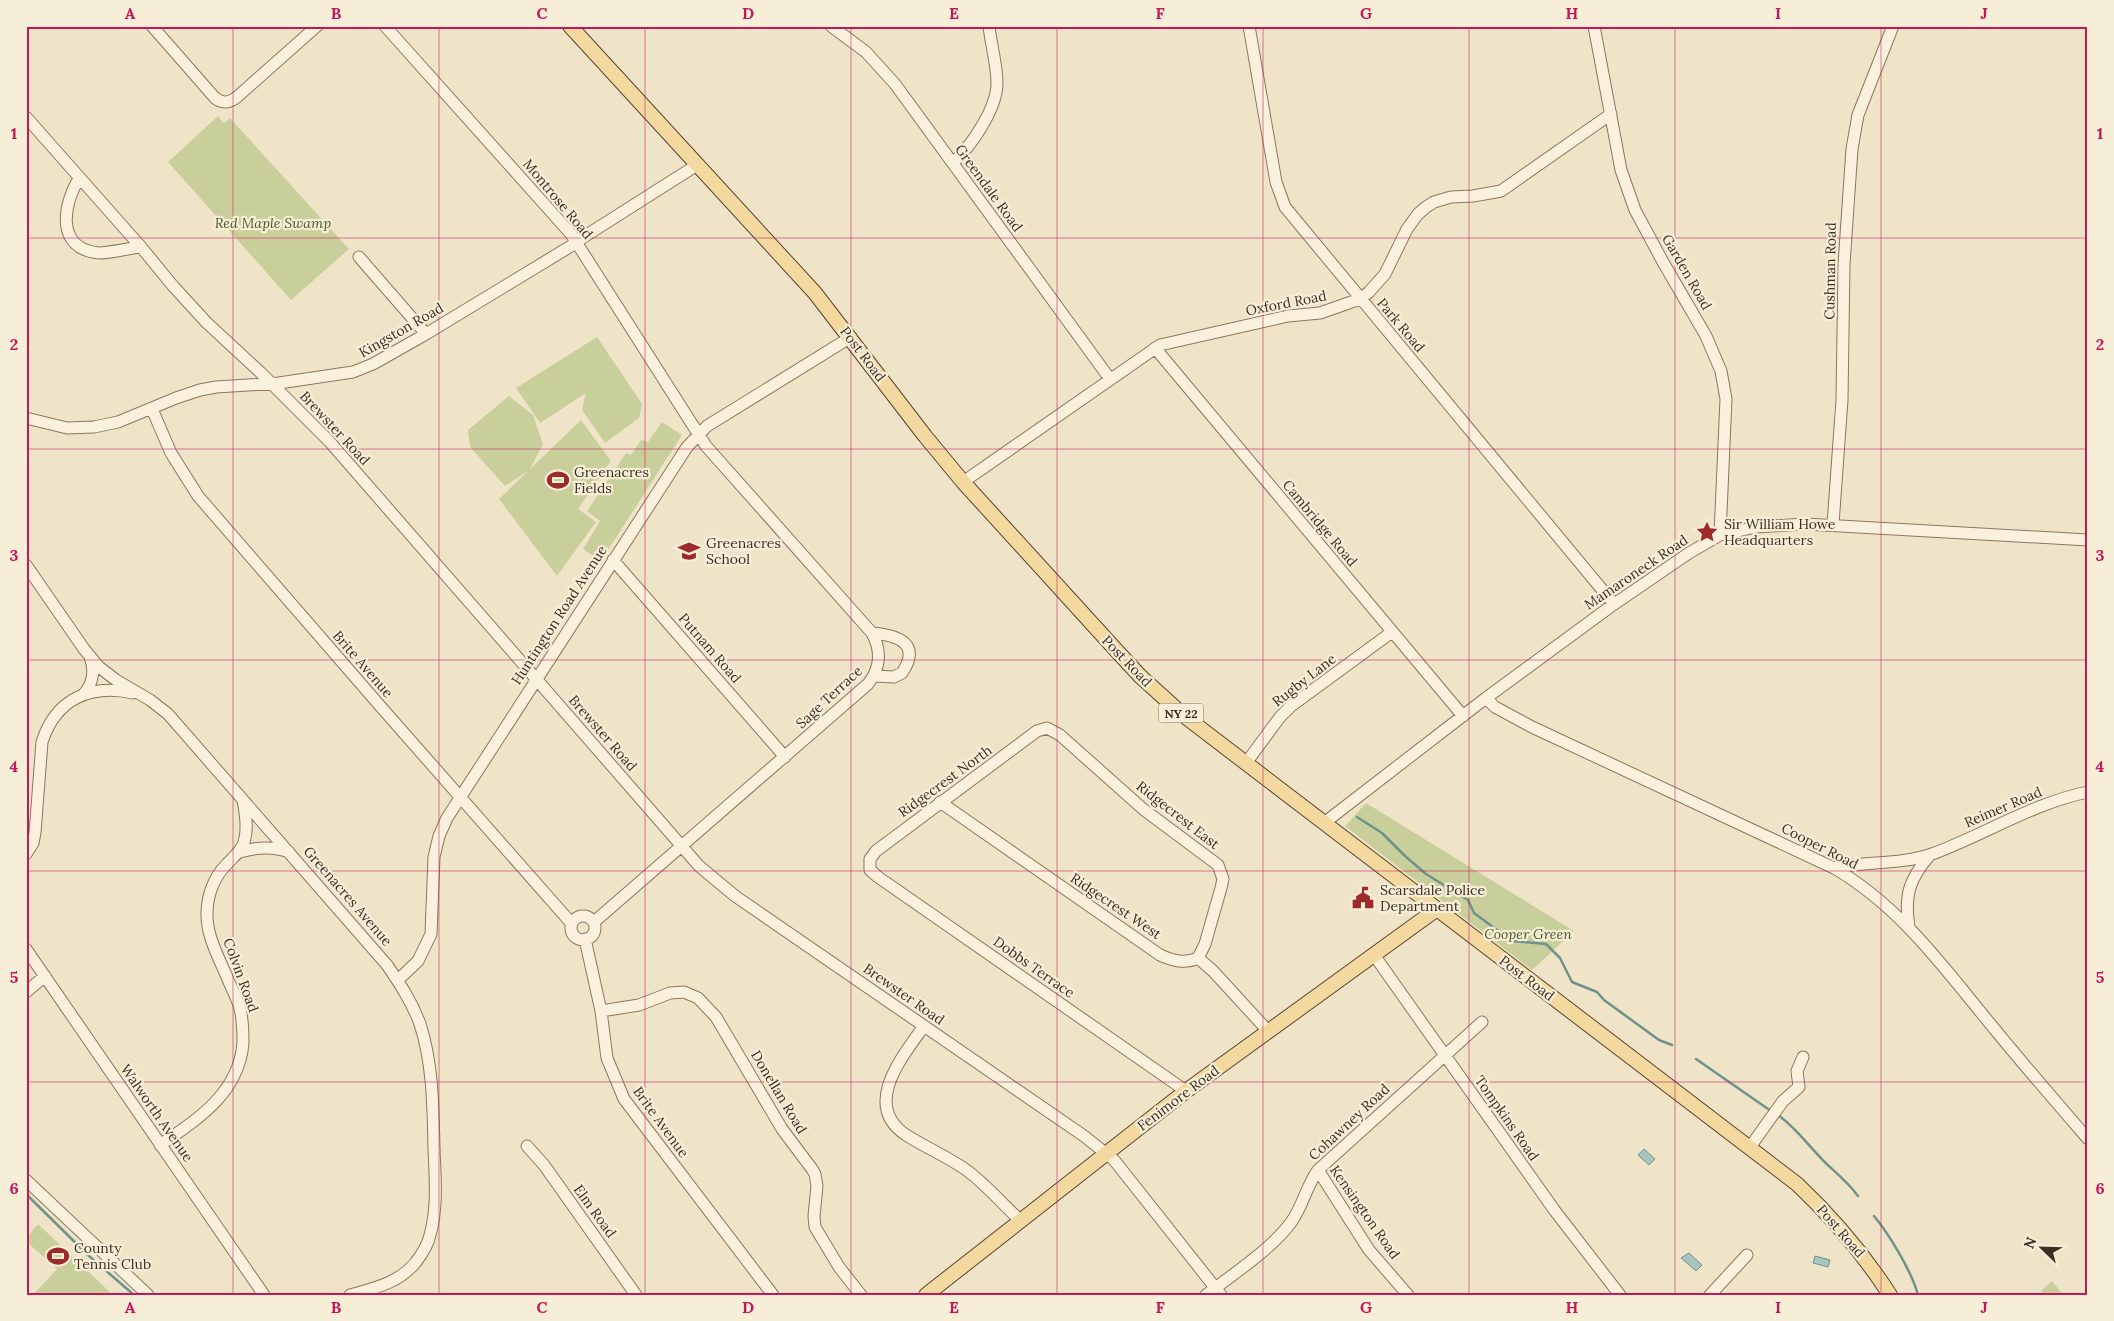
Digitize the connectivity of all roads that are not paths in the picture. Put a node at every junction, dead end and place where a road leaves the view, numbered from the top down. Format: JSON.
{"nodes":[{"id":1,"x":152,"y":26,"type":"edge"},
{"id":2,"x":317,"y":26,"type":"edge"},
{"id":3,"x":384,"y":26,"type":"edge"},
{"id":4,"x":570,"y":26,"type":"edge"},
{"id":5,"x":831,"y":26,"type":"edge"},
{"id":6,"x":988,"y":26,"type":"edge"},
{"id":7,"x":1249,"y":26,"type":"edge"},
{"id":8,"x":1594,"y":26,"type":"edge"},
{"id":9,"x":1893,"y":26,"type":"edge"},
{"id":10,"x":1611,"y":114,"type":"junction"},
{"id":11,"x":26,"y":117,"type":"edge"},
{"id":12,"x":953,"y":163,"type":"junction"},
{"id":13,"x":697,"y":165,"type":"junction"},
{"id":14,"x":79,"y":178,"type":"junction"},
{"id":15,"x":576,"y":242,"type":"junction"},
{"id":16,"x":142,"y":247,"type":"junction"},
{"id":17,"x":359,"y":257,"type":"dead end"},
{"id":18,"x":1360,"y":299,"type":"junction"},
{"id":19,"x":426,"y":334,"type":"junction"},
{"id":20,"x":851,"y":338,"type":"junction"},
{"id":21,"x":1155,"y":348,"type":"junction"},
{"id":22,"x":1110,"y":379,"type":"junction"},
{"id":23,"x":272,"y":383,"type":"junction"},
{"id":24,"x":152,"y":409,"type":"junction"},
{"id":25,"x":26,"y":418,"type":"edge"},
{"id":26,"x":698,"y":435,"type":"junction"},
{"id":27,"x":963,"y":482,"type":"junction"},
{"id":28,"x":1833,"y":524,"type":"junction"},
{"id":29,"x":1720,"y":535,"type":"junction"},
{"id":30,"x":2088,"y":540,"type":"edge"},
{"id":31,"x":613,"y":560,"type":"junction"},
{"id":32,"x":26,"y":565,"type":"edge"},
{"id":33,"x":1614,"y":604,"type":"junction"},
{"id":34,"x":1392,"y":632,"type":"junction"},
{"id":35,"x":872,"y":633,"type":"junction"},
{"id":36,"x":88,"y":654,"type":"junction"},
{"id":37,"x":874,"y":676,"type":"junction"},
{"id":38,"x":536,"y":678,"type":"junction"},
{"id":39,"x":82,"y":694,"type":"junction"},
{"id":40,"x":142,"y":695,"type":"junction"},
{"id":41,"x":1486,"y":698,"type":"junction"},
{"id":42,"x":1463,"y":716,"type":"junction"},
{"id":43,"x":1044,"y":727,"type":"joint"},
{"id":44,"x":785,"y":757,"type":"junction"},
{"id":45,"x":1246,"y":763,"type":"junction"},
{"id":46,"x":2088,"y":792,"type":"edge"},
{"id":47,"x":460,"y":796,"type":"junction"},
{"id":48,"x":243,"y":799,"type":"junction"},
{"id":49,"x":940,"y":802,"type":"junction"},
{"id":50,"x":1324,"y":823,"type":"junction"},
{"id":51,"x":682,"y":846,"type":"junction"},
{"id":52,"x":240,"y":852,"type":"junction"},
{"id":53,"x":290,"y":852,"type":"junction"},
{"id":54,"x":26,"y":854,"type":"edge"},
{"id":55,"x":1932,"y":854,"type":"junction"},
{"id":56,"x":868,"y":864,"type":"joint"},
{"id":57,"x":1834,"y":868,"type":"junction"},
{"id":58,"x":1437,"y":909,"type":"junction"},
{"id":59,"x":594,"y":922,"type":"junction"},
{"id":60,"x":572,"y":924,"type":"junction"},
{"id":61,"x":1909,"y":927,"type":"junction"},
{"id":62,"x":585,"y":939,"type":"junction"},
{"id":63,"x":26,"y":949,"type":"edge"},
{"id":64,"x":1374,"y":955,"type":"junction"},
{"id":65,"x":1198,"y":958,"type":"junction"},
{"id":66,"x":45,"y":976,"type":"junction"},
{"id":67,"x":398,"y":980,"type":"junction"},
{"id":68,"x":26,"y":992,"type":"edge"},
{"id":69,"x":600,"y":1011,"type":"junction"},
{"id":70,"x":1482,"y":1022,"type":"dead end"},
{"id":71,"x":924,"y":1026,"type":"junction"},
{"id":72,"x":1268,"y":1031,"type":"junction"},
{"id":73,"x":1444,"y":1056,"type":"junction"},
{"id":74,"x":1803,"y":1057,"type":"dead end"},
{"id":75,"x":1186,"y":1091,"type":"junction"},
{"id":76,"x":2088,"y":1140,"type":"edge"},
{"id":77,"x":160,"y":1144,"type":"junction"},
{"id":78,"x":527,"y":1146,"type":"dead end"},
{"id":79,"x":1750,"y":1147,"type":"junction"},
{"id":80,"x":1106,"y":1154,"type":"junction"},
{"id":81,"x":1318,"y":1170,"type":"junction"},
{"id":82,"x":26,"y":1180,"type":"edge"},
{"id":83,"x":1021,"y":1221,"type":"junction"},
{"id":84,"x":1747,"y":1255,"type":"dead end"},
{"id":85,"x":1214,"y":1292,"type":"edge"},
{"id":86,"x":148,"y":1295,"type":"edge"},
{"id":87,"x":264,"y":1295,"type":"edge"},
{"id":88,"x":350,"y":1295,"type":"edge"},
{"id":89,"x":636,"y":1295,"type":"edge"},
{"id":90,"x":773,"y":1295,"type":"edge"},
{"id":91,"x":861,"y":1295,"type":"edge"},
{"id":92,"x":926,"y":1295,"type":"edge"},
{"id":93,"x":1408,"y":1295,"type":"edge"},
{"id":94,"x":1620,"y":1295,"type":"edge"},
{"id":95,"x":1710,"y":1295,"type":"edge"},
{"id":96,"x":1890,"y":1295,"type":"edge"}],
"edges":[{"from":1,"to":2,"type":"street"},
{"from":3,"to":15,"type":"street","name":"Montrose Road"},
{"from":4,"to":13,"type":"main road","name":"Post Road","number":"NY 22"},
{"from":5,"to":12,"type":"street","name":"Greendale Road"},
{"from":6,"to":12,"type":"street"},
{"from":7,"to":18,"type":"street","name":"Park Road"},
{"from":8,"to":10,"type":"street","name":"Garden Road"},
{"from":9,"to":28,"type":"street","name":"Cushman Road"},
{"from":10,"to":18,"type":"street","name":"Oxford Road"},
{"from":10,"to":29,"type":"street","name":"Garden Road"},
{"from":11,"to":14,"type":"street","name":"Brewster Road"},
{"from":12,"to":22,"type":"street","name":"Greendale Road"},
{"from":13,"to":15,"type":"street","name":"Kingston Road"},
{"from":13,"to":20,"type":"main road","name":"Post Road","number":"NY 22"},
{"from":14,"to":16,"type":"street","name":"Brewster Road"},
{"from":14,"to":16,"type":"street"},
{"from":15,"to":19,"type":"street","name":"Kingston Road"},
{"from":15,"to":26,"type":"street","name":"Montrose Road"},
{"from":16,"to":23,"type":"street","name":"Brewster Road"},
{"from":17,"to":19,"type":"street"},
{"from":18,"to":21,"type":"street","name":"Oxford Road"},
{"from":18,"to":33,"type":"street","name":"Park Road"},
{"from":19,"to":23,"type":"street","name":"Kingston Road"},
{"from":20,"to":26,"type":"street","name":"Huntington Road Avenue"},
{"from":20,"to":27,"type":"main road","name":"Post Road","number":"NY 22"},
{"from":21,"to":22,"type":"street","name":"Oxford Road"},
{"from":21,"to":34,"type":"street","name":"Cambridge Road"},
{"from":22,"to":27,"type":"street","name":"Oxford Road"},
{"from":23,"to":24,"type":"street","name":"Kingston Road"},
{"from":23,"to":38,"type":"street","name":"Brewster Road"},
{"from":24,"to":25,"type":"street","name":"Kingston Road"},
{"from":24,"to":47,"type":"street","name":"Brite Avenue"},
{"from":26,"to":31,"type":"street","name":"Huntington Road Avenue"},
{"from":26,"to":35,"type":"street","name":"Sage Terrace"},
{"from":27,"to":45,"type":"main road","name":"Post Road","number":"NY 22"},
{"from":28,"to":29,"type":"street","name":"Mamaroneck Road"},
{"from":28,"to":30,"type":"street","name":"Mamaroneck Road"},
{"from":29,"to":33,"type":"street","name":"Mamaroneck Road"},
{"from":31,"to":38,"type":"street","name":"Huntington Road Avenue"},
{"from":31,"to":44,"type":"street","name":"Putnam Road"},
{"from":32,"to":36,"type":"street","name":"Greenacres Avenue"},
{"from":33,"to":41,"type":"street","name":"Mamaroneck Road"},
{"from":34,"to":42,"type":"street","name":"Cambridge Road"},
{"from":34,"to":45,"type":"street","name":"Rugby Lane"},
{"from":35,"to":37,"type":"street","name":"Sage Terrace"},
{"from":35,"to":37,"type":"street"},
{"from":36,"to":39,"type":"street"},
{"from":36,"to":40,"type":"street","name":"Greenacres Avenue"},
{"from":37,"to":44,"type":"street","name":"Sage Terrace"},
{"from":38,"to":47,"type":"street","name":"Huntington Road Avenue"},
{"from":38,"to":51,"type":"street","name":"Brewster Road"},
{"from":39,"to":40,"type":"street"},
{"from":39,"to":54,"type":"street"},
{"from":40,"to":48,"type":"street","name":"Greenacres Avenue"},
{"from":41,"to":42,"type":"street","name":"Mamaroneck Road"},
{"from":41,"to":57,"type":"street","name":"Cooper Road"},
{"from":42,"to":50,"type":"street","name":"Mamaroneck Road"},
{"from":43,"to":49,"type":"street","name":"Ridgecrest North"},
{"from":43,"to":65,"type":"street","name":"Ridgecrest East"},
{"from":44,"to":51,"type":"street","name":"Sage Terrace"},
{"from":45,"to":50,"type":"main road","name":"Post Road","number":"NY 22"},
{"from":46,"to":55,"type":"street","name":"Reimer Road"},
{"from":47,"to":60,"type":"street","name":"Brite Avenue"},
{"from":47,"to":67,"type":"street","name":"Huntington Road Avenue"},
{"from":48,"to":52,"type":"street","name":"Colvin Road"},
{"from":48,"to":53,"type":"street","name":"Greenacres Avenue"},
{"from":49,"to":56,"type":"street","name":"Ridgecrest North"},
{"from":49,"to":65,"type":"street","name":"Ridgecrest West"},
{"from":50,"to":58,"type":"main road","name":"Post Road","number":"NY 22"},
{"from":51,"to":59,"type":"street","name":"Sage Terrace"},
{"from":51,"to":71,"type":"street","name":"Brewster Road"},
{"from":52,"to":53,"type":"street"},
{"from":52,"to":77,"type":"street","name":"Colvin Road"},
{"from":53,"to":67,"type":"street","name":"Greenacres Avenue"},
{"from":55,"to":57,"type":"street","name":"Reimer Road"},
{"from":55,"to":61,"type":"street","name":"Reimer Road"},
{"from":56,"to":75,"type":"street","name":"Dobbs Terrace"},
{"from":57,"to":61,"type":"street","name":"Cooper Road"},
{"from":58,"to":64,"type":"main road","name":"Fenimore Road"},
{"from":58,"to":79,"type":"main road","name":"Post Road","number":"NY 22"},
{"from":59,"to":60,"type":"street"},
{"from":59,"to":62,"type":"street"},
{"from":60,"to":62,"type":"street","name":"Brite Avenue"},
{"from":61,"to":76,"type":"street","name":"Cooper Road"},
{"from":62,"to":69,"type":"street","name":"Brite Avenue"},
{"from":63,"to":66,"type":"street","name":"Walworth Avenue"},
{"from":64,"to":72,"type":"main road","name":"Fenimore Road"},
{"from":64,"to":73,"type":"street","name":"Tompkins Road"},
{"from":65,"to":72,"type":"street"},
{"from":66,"to":68,"type":"street"},
{"from":66,"to":77,"type":"street","name":"Walworth Avenue"},
{"from":67,"to":88,"type":"street","name":"Greenacres Avenue"},
{"from":69,"to":90,"type":"street","name":"Brite Avenue"},
{"from":69,"to":91,"type":"street","name":"Donellan Road"},
{"from":70,"to":73,"type":"street","name":"Cohawney Road"},
{"from":71,"to":80,"type":"street","name":"Brewster Road"},
{"from":71,"to":83,"type":"street"},
{"from":72,"to":75,"type":"main road","name":"Fenimore Road"},
{"from":73,"to":81,"type":"street","name":"Cohawney Road"},
{"from":73,"to":94,"type":"street","name":"Tompkins Road"},
{"from":74,"to":79,"type":"street"},
{"from":75,"to":80,"type":"main road","name":"Fenimore Road"},
{"from":77,"to":87,"type":"street","name":"Walworth Avenue"},
{"from":78,"to":89,"type":"street","name":"Elm Road"},
{"from":79,"to":96,"type":"main road","name":"Post Road","number":"NY 22"},
{"from":80,"to":83,"type":"main road","name":"Fenimore Road"},
{"from":80,"to":85,"type":"street","name":"Brewster Road"},
{"from":81,"to":85,"type":"street","name":"Cohawney Road"},
{"from":81,"to":93,"type":"street","name":"Kensington Road"},
{"from":82,"to":86,"type":"street"},
{"from":83,"to":92,"type":"main road","name":"Fenimore Road"},
{"from":84,"to":95,"type":"street"}]}
